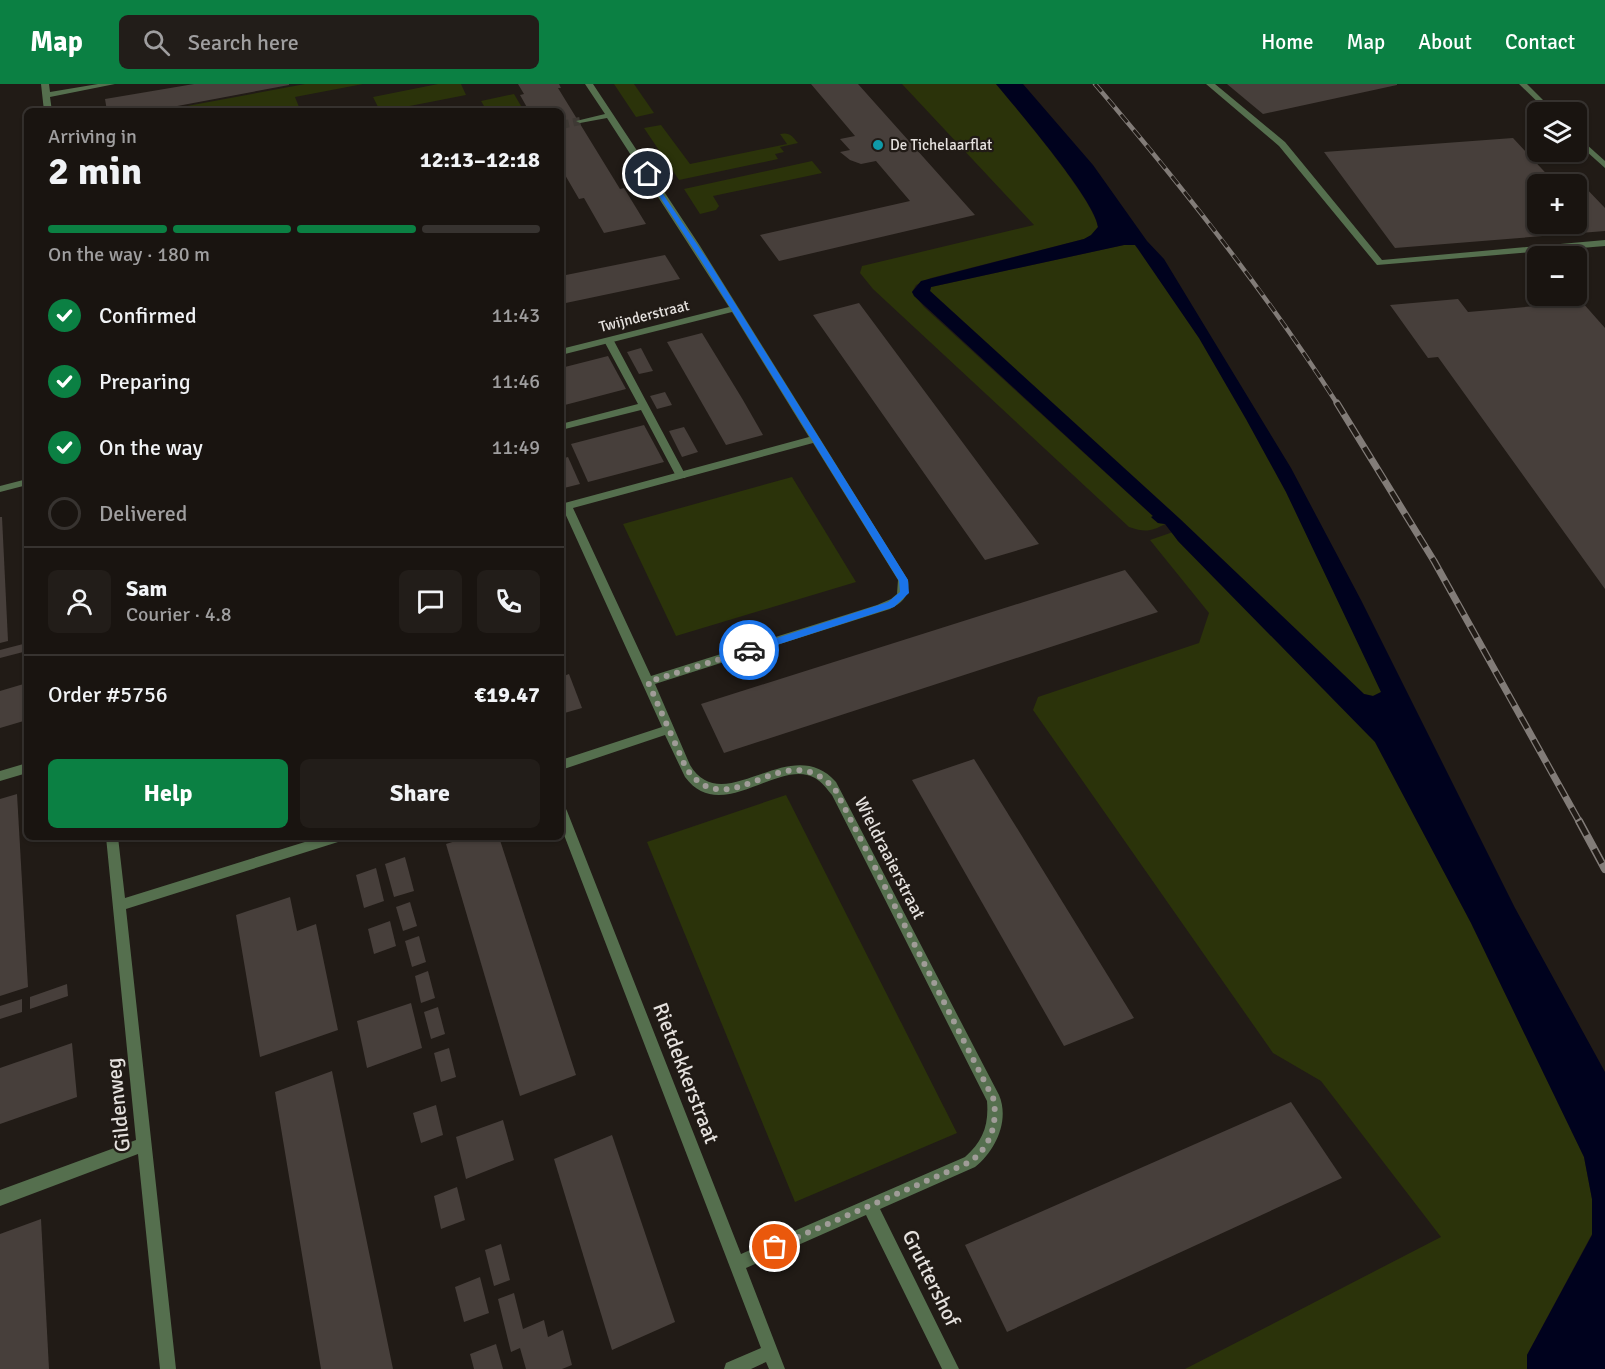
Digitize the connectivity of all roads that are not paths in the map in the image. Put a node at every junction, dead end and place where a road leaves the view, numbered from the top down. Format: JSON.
{"nodes":[{"id":1,"x":45,"y":84,"type":"edge"},
{"id":2,"x":111,"y":84,"type":"edge"},
{"id":3,"x":590,"y":84,"type":"edge"},
{"id":4,"x":1210,"y":84,"type":"edge"},
{"id":5,"x":1523,"y":84,"type":"edge"},
{"id":6,"x":46,"y":95,"type":"junction"},
{"id":7,"x":1542,"y":102,"type":"edge"},
{"id":8,"x":48,"y":108,"type":"edge"},
{"id":9,"x":609,"y":115,"type":"junction"},
{"id":10,"x":580,"y":121,"type":"tunnel mouth"},
{"id":11,"x":1587,"y":148,"type":"edge"},
{"id":12,"x":1605,"y":166,"type":"edge"},
{"id":13,"x":1605,"y":243,"type":"edge"},
{"id":14,"x":733,"y":309,"type":"junction"},
{"id":15,"x":609,"y":341,"type":"junction"},
{"id":16,"x":564,"y":351,"type":"edge"},
{"id":17,"x":643,"y":406,"type":"junction"},
{"id":18,"x":564,"y":426,"type":"edge"},
{"id":19,"x":815,"y":439,"type":"junction"},
{"id":20,"x":681,"y":476,"type":"junction"},
{"id":21,"x":24,"y":483,"type":"edge"},
{"id":22,"x":0,"y":489,"type":"edge"},
{"id":23,"x":564,"y":508,"type":"edge"},
{"id":24,"x":648,"y":682,"type":"junction"},
{"id":25,"x":669,"y":729,"type":"junction"},
{"id":26,"x":564,"y":764,"type":"edge"},
{"id":27,"x":24,"y":769,"type":"edge"},
{"id":28,"x":0,"y":776,"type":"edge"},
{"id":29,"x":564,"y":819,"type":"edge"},
{"id":30,"x":112,"y":840,"type":"edge"},
{"id":31,"x":328,"y":840,"type":"edge"},
{"id":32,"x":120,"y":905,"type":"junction"},
{"id":33,"x":143,"y":1145,"type":"junction"},
{"id":34,"x":0,"y":1198,"type":"edge"},
{"id":35,"x":870,"y":1206,"type":"junction"},
{"id":36,"x":737,"y":1264,"type":"junction"},
{"id":37,"x":770,"y":1352,"type":"junction"},
{"id":38,"x":168,"y":1369,"type":"edge"},
{"id":39,"x":732,"y":1369,"type":"edge"},
{"id":40,"x":777,"y":1369,"type":"edge"},
{"id":41,"x":951,"y":1369,"type":"edge"}],
"edges":[{"from":1,"to":6,"type":"street"},
{"from":2,"to":6,"type":"street"},
{"from":3,"to":9,"type":"street"},
{"from":4,"to":13,"type":"street"},
{"from":5,"to":7,"type":"street"},
{"from":6,"to":8,"type":"street"},
{"from":9,"to":10,"type":"street"},
{"from":9,"to":14,"type":"street"},
{"from":11,"to":12,"type":"street"},
{"from":14,"to":15,"type":"street","name":"Twijnderstraat"},
{"from":14,"to":19,"type":"street"},
{"from":15,"to":16,"type":"street","name":"Twijnderstraat"},
{"from":15,"to":17,"type":"street"},
{"from":17,"to":18,"type":"street"},
{"from":17,"to":20,"type":"street"},
{"from":19,"to":20,"type":"street"},
{"from":19,"to":24,"type":"street"},
{"from":20,"to":23,"type":"street"},
{"from":21,"to":22,"type":"street"},
{"from":23,"to":24,"type":"street","name":"Wieldraaierstraat"},
{"from":24,"to":25,"type":"street","name":"Wieldraaierstraat"},
{"from":25,"to":26,"type":"street"},
{"from":25,"to":35,"type":"street","name":"Wieldraaierstraat"},
{"from":27,"to":28,"type":"street"},
{"from":29,"to":36,"type":"street","name":"Rietdekkerstraat"},
{"from":30,"to":32,"type":"street","name":"Gildenweg"},
{"from":31,"to":32,"type":"street"},
{"from":32,"to":33,"type":"street","name":"Gildenweg"},
{"from":33,"to":34,"type":"street"},
{"from":33,"to":38,"type":"street","name":"Gildenweg"},
{"from":35,"to":36,"type":"street"},
{"from":35,"to":41,"type":"street","name":"Gruttershof"},
{"from":36,"to":37,"type":"street","name":"Rietdekkerstraat"},
{"from":37,"to":39,"type":"street"},
{"from":37,"to":40,"type":"street"}]}
